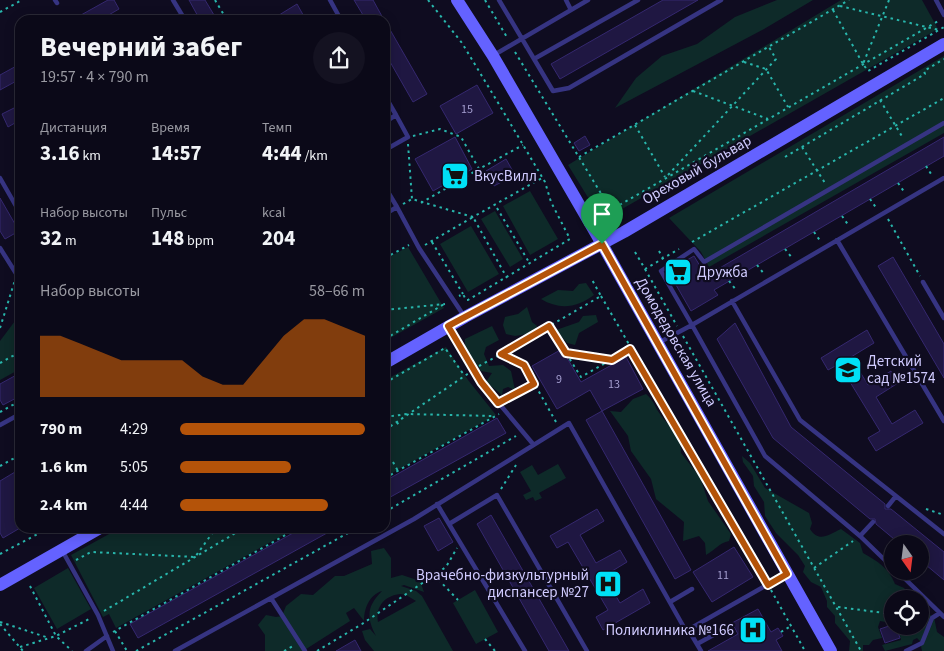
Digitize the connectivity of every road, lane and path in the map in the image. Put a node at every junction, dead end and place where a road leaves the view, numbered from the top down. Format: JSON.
{"nodes":[{"id":1,"x":22,"y":0,"type":"edge"},
{"id":2,"x":173,"y":0,"type":"edge"},
{"id":3,"x":215,"y":0,"type":"edge"},
{"id":4,"x":330,"y":0,"type":"edge"},
{"id":5,"x":428,"y":0,"type":"edge"},
{"id":6,"x":457,"y":0,"type":"edge"},
{"id":7,"x":485,"y":0,"type":"edge"},
{"id":8,"x":499,"y":0,"type":"edge"},
{"id":9,"x":566,"y":0,"type":"edge"},
{"id":10,"x":588,"y":0,"type":"edge"},
{"id":11,"x":638,"y":0,"type":"edge"},
{"id":12,"x":721,"y":0,"type":"edge"},
{"id":13,"x":850,"y":0,"type":"edge"},
{"id":14,"x":889,"y":0,"type":"edge"},
{"id":15,"x":936,"y":0,"type":"edge"},
{"id":16,"x":840,"y":6,"type":"junction"},
{"id":17,"x":571,"y":10,"type":"junction"},
{"id":18,"x":833,"y":10,"type":"junction"},
{"id":19,"x":0,"y":12,"type":"edge"},
{"id":20,"x":182,"y":15,"type":"edge"},
{"id":21,"x":224,"y":15,"type":"edge"},
{"id":22,"x":338,"y":15,"type":"edge"},
{"id":23,"x":944,"y":16,"type":"edge"},
{"id":24,"x":883,"y":17,"type":"junction"},
{"id":25,"x":944,"y":27,"type":"edge"},
{"id":26,"x":927,"y":28,"type":"junction"},
{"id":27,"x":939,"y":30,"type":"junction"},
{"id":28,"x":522,"y":39,"type":"junction"},
{"id":29,"x":944,"y":44,"type":"edge"},
{"id":30,"x":512,"y":45,"type":"junction"},
{"id":31,"x":769,"y":47,"type":"junction"},
{"id":32,"x":493,"y":56,"type":"junction"},
{"id":33,"x":944,"y":59,"type":"edge"},
{"id":34,"x":534,"y":60,"type":"junction"},
{"id":35,"x":742,"y":62,"type":"junction"},
{"id":36,"x":863,"y":64,"type":"junction"},
{"id":37,"x":766,"y":69,"type":"junction"},
{"id":38,"x":692,"y":91,"type":"junction"},
{"id":39,"x":944,"y":98,"type":"edge"},
{"id":40,"x":880,"y":100,"type":"junction"},
{"id":41,"x":390,"y":105,"type":"edge"},
{"id":42,"x":732,"y":106,"type":"junction"},
{"id":43,"x":788,"y":107,"type":"junction"},
{"id":44,"x":396,"y":116,"type":"junction"},
{"id":45,"x":390,"y":119,"type":"edge"},
{"id":46,"x":768,"y":119,"type":"junction"},
{"id":47,"x":944,"y":122,"type":"edge"},
{"id":48,"x":635,"y":124,"type":"junction"},
{"id":49,"x":896,"y":126,"type":"junction"},
{"id":50,"x":408,"y":137,"type":"junction"},
{"id":51,"x":906,"y":144,"type":"junction"},
{"id":52,"x":523,"y":145,"type":"junction"},
{"id":53,"x":390,"y":147,"type":"edge"},
{"id":54,"x":802,"y":147,"type":"junction"},
{"id":55,"x":579,"y":157,"type":"junction"},
{"id":56,"x":785,"y":157,"type":"dead end"},
{"id":57,"x":926,"y":166,"type":"dead end"},
{"id":58,"x":479,"y":169,"type":"junction"},
{"id":59,"x":817,"y":171,"type":"junction"},
{"id":60,"x":542,"y":177,"type":"junction"},
{"id":61,"x":0,"y":178,"type":"edge"},
{"id":62,"x":665,"y":178,"type":"junction"},
{"id":63,"x":944,"y":178,"type":"edge"},
{"id":64,"x":937,"y":182,"type":"junction"},
{"id":65,"x":898,"y":183,"type":"dead end"},
{"id":66,"x":829,"y":189,"type":"junction"},
{"id":67,"x":390,"y":195,"type":"edge"},
{"id":68,"x":909,"y":198,"type":"junction"},
{"id":69,"x":412,"y":199,"type":"junction"},
{"id":70,"x":870,"y":199,"type":"dead end"},
{"id":71,"x":421,"y":203,"type":"junction"},
{"id":72,"x":15,"y":204,"type":"edge"},
{"id":73,"x":397,"y":207,"type":"junction"},
{"id":74,"x":497,"y":208,"type":"dead end"},
{"id":75,"x":390,"y":211,"type":"edge"},
{"id":76,"x":882,"y":214,"type":"junction"},
{"id":77,"x":842,"y":216,"type":"dead end"},
{"id":78,"x":473,"y":217,"type":"junction"},
{"id":79,"x":853,"y":231,"type":"junction"},
{"id":80,"x":814,"y":232,"type":"dead end"},
{"id":81,"x":837,"y":240,"type":"junction"},
{"id":82,"x":432,"y":241,"type":"junction"},
{"id":83,"x":416,"y":242,"type":"junction"},
{"id":84,"x":602,"y":244,"type":"junction"},
{"id":85,"x":688,"y":244,"type":"dead end"},
{"id":86,"x":825,"y":247,"type":"junction"},
{"id":87,"x":0,"y":248,"type":"edge"},
{"id":88,"x":420,"y":248,"type":"junction"},
{"id":89,"x":785,"y":248,"type":"dead end"},
{"id":90,"x":680,"y":249,"type":"dead end"},
{"id":91,"x":659,"y":251,"type":"dead end"},
{"id":92,"x":635,"y":252,"type":"dead end"},
{"id":93,"x":390,"y":255,"type":"edge"},
{"id":94,"x":663,"y":258,"type":"junction"},
{"id":95,"x":796,"y":263,"type":"junction"},
{"id":96,"x":530,"y":264,"type":"junction"},
{"id":97,"x":757,"y":265,"type":"dead end"},
{"id":98,"x":645,"y":269,"type":"junction"},
{"id":99,"x":15,"y":271,"type":"edge"},
{"id":100,"x":507,"y":278,"type":"junction"},
{"id":101,"x":591,"y":278,"type":"dead end"},
{"id":102,"x":768,"y":280,"type":"junction"},
{"id":103,"x":729,"y":281,"type":"dead end"},
{"id":104,"x":924,"y":282,"type":"joint"},
{"id":105,"x":15,"y":285,"type":"edge"},
{"id":106,"x":463,"y":294,"type":"junction"},
{"id":107,"x":601,"y":296,"type":"junction"},
{"id":108,"x":740,"y":296,"type":"junction"},
{"id":109,"x":454,"y":299,"type":"junction"},
{"id":110,"x":732,"y":301,"type":"junction"},
{"id":111,"x":446,"y":304,"type":"junction"},
{"id":112,"x":390,"y":310,"type":"edge"},
{"id":113,"x":465,"y":317,"type":"junction"},
{"id":114,"x":944,"y":318,"type":"edge"},
{"id":115,"x":692,"y":325,"type":"junction"},
{"id":116,"x":448,"y":326,"type":"junction"},
{"id":117,"x":549,"y":326,"type":"junction"},
{"id":118,"x":0,"y":328,"type":"edge"},
{"id":119,"x":680,"y":332,"type":"junction"},
{"id":120,"x":390,"y":336,"type":"edge"},
{"id":121,"x":658,"y":343,"type":"junction"},
{"id":122,"x":630,"y":349,"type":"junction"},
{"id":123,"x":566,"y":353,"type":"junction"},
{"id":124,"x":501,"y":354,"type":"junction"},
{"id":125,"x":15,"y":355,"type":"edge"},
{"id":126,"x":390,"y":360,"type":"edge"},
{"id":127,"x":612,"y":360,"type":"junction"},
{"id":128,"x":0,"y":363,"type":"edge"},
{"id":129,"x":473,"y":370,"type":"junction"},
{"id":130,"x":465,"y":376,"type":"junction"},
{"id":131,"x":390,"y":380,"type":"edge"},
{"id":132,"x":534,"y":384,"type":"junction"},
{"id":133,"x":498,"y":403,"type":"junction"},
{"id":134,"x":15,"y":404,"type":"edge"},
{"id":135,"x":505,"y":411,"type":"junction"},
{"id":136,"x":0,"y":412,"type":"edge"},
{"id":137,"x":408,"y":414,"type":"junction"},
{"id":138,"x":390,"y":416,"type":"edge"},
{"id":139,"x":496,"y":416,"type":"junction"},
{"id":140,"x":15,"y":417,"type":"edge"},
{"id":141,"x":944,"y":421,"type":"edge"},
{"id":142,"x":397,"y":422,"type":"junction"},
{"id":143,"x":0,"y":425,"type":"edge"},
{"id":144,"x":399,"y":426,"type":"dead end"},
{"id":145,"x":390,"y":427,"type":"edge"},
{"id":146,"x":559,"y":428,"type":"junction"},
{"id":147,"x":512,"y":429,"type":"dead end"},
{"id":148,"x":533,"y":444,"type":"junction"},
{"id":149,"x":15,"y":458,"type":"edge"},
{"id":150,"x":393,"y":462,"type":"dead end"},
{"id":151,"x":517,"y":464,"type":"dead end"},
{"id":152,"x":0,"y":466,"type":"edge"},
{"id":153,"x":398,"y":471,"type":"junction"},
{"id":154,"x":390,"y":475,"type":"edge"},
{"id":155,"x":497,"y":495,"type":"junction"},
{"id":156,"x":896,"y":496,"type":"junction"},
{"id":157,"x":437,"y":504,"type":"junction"},
{"id":158,"x":888,"y":506,"type":"dead end"},
{"id":159,"x":390,"y":509,"type":"edge"},
{"id":160,"x":873,"y":522,"type":"dead end"},
{"id":161,"x":449,"y":524,"type":"junction"},
{"id":162,"x":390,"y":532,"type":"edge"},
{"id":163,"x":39,"y":533,"type":"edge"},
{"id":164,"x":91,"y":533,"type":"edge"},
{"id":165,"x":212,"y":533,"type":"edge"},
{"id":166,"x":236,"y":533,"type":"edge"},
{"id":167,"x":289,"y":533,"type":"edge"},
{"id":168,"x":348,"y":533,"type":"edge"},
{"id":169,"x":389,"y":533,"type":"edge"},
{"id":170,"x":944,"y":534,"type":"edge"},
{"id":171,"x":860,"y":536,"type":"junction"},
{"id":172,"x":460,"y":542,"type":"junction"},
{"id":173,"x":62,"y":549,"type":"junction"},
{"id":174,"x":0,"y":554,"type":"edge"},
{"id":175,"x":195,"y":557,"type":"junction"},
{"id":176,"x":884,"y":559,"type":"edge"},
{"id":177,"x":70,"y":563,"type":"junction"},
{"id":178,"x":814,"y":568,"type":"junction"},
{"id":179,"x":787,"y":574,"type":"junction"},
{"id":180,"x":434,"y":575,"type":"junction"},
{"id":181,"x":906,"y":580,"type":"edge"},
{"id":182,"x":0,"y":585,"type":"edge"},
{"id":183,"x":768,"y":585,"type":"junction"},
{"id":184,"x":30,"y":586,"type":"dead end"},
{"id":185,"x":692,"y":590,"type":"dead end"},
{"id":186,"x":271,"y":598,"type":"junction"},
{"id":187,"x":458,"y":600,"type":"dead end"},
{"id":188,"x":670,"y":602,"type":"junction"},
{"id":189,"x":837,"y":607,"type":"junction"},
{"id":190,"x":884,"y":613,"type":"edge"},
{"id":191,"x":98,"y":615,"type":"junction"},
{"id":192,"x":942,"y":615,"type":"edge"},
{"id":193,"x":0,"y":623,"type":"edge"},
{"id":194,"x":791,"y":626,"type":"junction"},
{"id":195,"x":728,"y":627,"type":"dead end"},
{"id":196,"x":688,"y":629,"type":"junction"},
{"id":197,"x":115,"y":631,"type":"junction"},
{"id":198,"x":781,"y":632,"type":"dead end"},
{"id":199,"x":56,"y":636,"type":"junction"},
{"id":200,"x":107,"y":636,"type":"junction"},
{"id":201,"x":49,"y":638,"type":"junction"},
{"id":202,"x":486,"y":639,"type":"dead end"},
{"id":203,"x":299,"y":643,"type":"junction"},
{"id":204,"x":697,"y":644,"type":"junction"},
{"id":205,"x":20,"y":647,"type":"junction"},
{"id":206,"x":916,"y":649,"type":"edge"},
{"id":207,"x":23,"y":651,"type":"edge"},
{"id":208,"x":72,"y":651,"type":"edge"},
{"id":209,"x":86,"y":651,"type":"edge"},
{"id":210,"x":113,"y":651,"type":"edge"},
{"id":211,"x":127,"y":651,"type":"edge"},
{"id":212,"x":136,"y":651,"type":"edge"},
{"id":213,"x":175,"y":651,"type":"edge"},
{"id":214,"x":284,"y":651,"type":"edge"},
{"id":215,"x":305,"y":651,"type":"edge"},
{"id":216,"x":317,"y":651,"type":"edge"},
{"id":217,"x":495,"y":651,"type":"edge"},
{"id":218,"x":525,"y":651,"type":"edge"},
{"id":219,"x":587,"y":651,"type":"edge"},
{"id":220,"x":701,"y":651,"type":"edge"},
{"id":221,"x":805,"y":651,"type":"edge"},
{"id":222,"x":831,"y":651,"type":"edge"},
{"id":223,"x":861,"y":651,"type":"edge"},
{"id":224,"x":906,"y":651,"type":"edge"}],
"edges":[{"from":1,"to":19,"type":"path"},
{"from":2,"to":20,"type":"lane"},
{"from":3,"to":21,"type":"path"},
{"from":4,"to":22,"type":"lane"},
{"from":5,"to":52,"type":"path"},
{"from":6,"to":32,"type":"main road","name":"Домодедовская улица"},
{"from":7,"to":30,"type":"path"},
{"from":8,"to":28,"type":"lane"},
{"from":9,"to":17,"type":"lane"},
{"from":10,"to":17,"type":"lane"},
{"from":11,"to":34,"type":"lane"},
{"from":12,"to":34,"type":"lane"},
{"from":13,"to":16,"type":"path"},
{"from":14,"to":24,"type":"path"},
{"from":15,"to":23,"type":"lane"},
{"from":16,"to":18,"type":"path"},
{"from":16,"to":24,"type":"path"},
{"from":17,"to":28,"type":"lane"},
{"from":18,"to":31,"type":"path"},
{"from":18,"to":36,"type":"path"},
{"from":23,"to":26,"type":"path"},
{"from":24,"to":26,"type":"path"},
{"from":24,"to":36,"type":"path"},
{"from":25,"to":27,"type":"path"},
{"from":26,"to":27,"type":"path"},
{"from":26,"to":36,"type":"path"},
{"from":27,"to":36,"type":"path"},
{"from":28,"to":30,"type":"lane"},
{"from":28,"to":34,"type":"lane"},
{"from":29,"to":84,"type":"main road","name":"Ореховый бульвар"},
{"from":30,"to":32,"type":"lane"},
{"from":30,"to":55,"type":"path"},
{"from":31,"to":35,"type":"path"},
{"from":31,"to":37,"type":"path"},
{"from":32,"to":84,"type":"main road","name":"Домодедовская улица"},
{"from":33,"to":40,"type":"path"},
{"from":35,"to":37,"type":"path"},
{"from":35,"to":38,"type":"path"},
{"from":36,"to":43,"type":"path"},
{"from":37,"to":42,"type":"path"},
{"from":37,"to":43,"type":"path"},
{"from":38,"to":42,"type":"path"},
{"from":38,"to":48,"type":"path"},
{"from":39,"to":49,"type":"path"},
{"from":40,"to":49,"type":"path"},
{"from":40,"to":54,"type":"path"},
{"from":41,"to":44,"type":"lane"},
{"from":42,"to":46,"type":"path"},
{"from":42,"to":62,"type":"path"},
{"from":43,"to":46,"type":"path"},
{"from":44,"to":45,"type":"lane"},
{"from":44,"to":50,"type":"lane"},
{"from":46,"to":62,"type":"path"},
{"from":47,"to":51,"type":"lane"},
{"from":48,"to":55,"type":"path"},
{"from":48,"to":62,"type":"path"},
{"from":49,"to":51,"type":"path"},
{"from":49,"to":59,"type":"path"},
{"from":50,"to":53,"type":"lane"},
{"from":50,"to":58,"type":"path"},
{"from":50,"to":69,"type":"path"},
{"from":51,"to":66,"type":"lane"},
{"from":52,"to":58,"type":"path"},
{"from":52,"to":60,"type":"path"},
{"from":54,"to":56,"type":"path"},
{"from":54,"to":59,"type":"path"},
{"from":55,"to":62,"type":"path"},
{"from":57,"to":64,"type":"path"},
{"from":58,"to":71,"type":"path"},
{"from":59,"to":66,"type":"path"},
{"from":59,"to":85,"type":"path"},
{"from":60,"to":78,"type":"path"},
{"from":60,"to":96,"type":"path"},
{"from":61,"to":72,"type":"lane"},
{"from":63,"to":64,"type":"lane"},
{"from":64,"to":68,"type":"lane"},
{"from":65,"to":68,"type":"path"},
{"from":66,"to":115,"type":"lane"},
{"from":67,"to":73,"type":"lane"},
{"from":68,"to":76,"type":"lane"},
{"from":69,"to":71,"type":"path"},
{"from":69,"to":73,"type":"path"},
{"from":70,"to":76,"type":"path"},
{"from":71,"to":78,"type":"path"},
{"from":73,"to":75,"type":"lane"},
{"from":73,"to":83,"type":"lane"},
{"from":74,"to":96,"type":"path"},
{"from":76,"to":79,"type":"lane"},
{"from":76,"to":104,"type":"path"},
{"from":77,"to":79,"type":"path"},
{"from":78,"to":82,"type":"path"},
{"from":78,"to":100,"type":"path"},
{"from":79,"to":81,"type":"lane"},
{"from":80,"to":86,"type":"path"},
{"from":81,"to":86,"type":"lane"},
{"from":81,"to":141,"type":"lane"},
{"from":82,"to":88,"type":"path"},
{"from":82,"to":106,"type":"path"},
{"from":83,"to":88,"type":"lane"},
{"from":83,"to":93,"type":"path"},
{"from":84,"to":113,"type":"main road","name":"Ореховый бульвар"},
{"from":84,"to":121,"type":"main road","name":"Домодедовская улица"},
{"from":86,"to":95,"type":"lane"},
{"from":87,"to":99,"type":"lane"},
{"from":88,"to":109,"type":"lane"},
{"from":89,"to":95,"type":"path"},
{"from":90,"to":94,"type":"path"},
{"from":91,"to":94,"type":"path"},
{"from":92,"to":98,"type":"path"},
{"from":94,"to":98,"type":"path"},
{"from":95,"to":102,"type":"lane"},
{"from":96,"to":100,"type":"path"},
{"from":97,"to":102,"type":"path"},
{"from":98,"to":119,"type":"path"},
{"from":100,"to":106,"type":"path"},
{"from":101,"to":107,"type":"path"},
{"from":102,"to":108,"type":"lane"},
{"from":103,"to":108,"type":"path"},
{"from":104,"to":114,"type":"lane"},
{"from":105,"to":118,"type":"path"},
{"from":106,"to":109,"type":"path"},
{"from":107,"to":117,"type":"path"},
{"from":107,"to":122,"type":"path"},
{"from":108,"to":110,"type":"lane"},
{"from":109,"to":111,"type":"path"},
{"from":109,"to":113,"type":"lane"},
{"from":110,"to":115,"type":"lane"},
{"from":110,"to":156,"type":"lane"},
{"from":111,"to":112,"type":"path"},
{"from":111,"to":120,"type":"path"},
{"from":113,"to":116,"type":"main road","name":"Ореховый бульвар"},
{"from":115,"to":119,"type":"lane"},
{"from":115,"to":171,"type":"lane"},
{"from":116,"to":126,"type":"main road","name":"Ореховый бульвар"},
{"from":116,"to":129,"type":"lane"},
{"from":117,"to":123,"type":"path"},
{"from":117,"to":124,"type":"path"},
{"from":119,"to":121,"type":"lane"},
{"from":119,"to":178,"type":"path"},
{"from":121,"to":179,"type":"main road","name":"Домодедовская улица"},
{"from":122,"to":127,"type":"path"},
{"from":122,"to":183,"type":"path"},
{"from":123,"to":127,"type":"path"},
{"from":123,"to":127,"type":"path"},
{"from":124,"to":129,"type":"path"},
{"from":124,"to":132,"type":"path"},
{"from":125,"to":128,"type":"path"},
{"from":129,"to":130,"type":"path"},
{"from":129,"to":133,"type":"lane"},
{"from":130,"to":131,"type":"path"},
{"from":130,"to":137,"type":"path"},
{"from":132,"to":133,"type":"path"},
{"from":132,"to":146,"type":"path"},
{"from":133,"to":135,"type":"lane"},
{"from":134,"to":136,"type":"path"},
{"from":135,"to":139,"type":"path"},
{"from":135,"to":148,"type":"lane"},
{"from":137,"to":138,"type":"path"},
{"from":137,"to":139,"type":"path"},
{"from":137,"to":142,"type":"path"},
{"from":139,"to":153,"type":"path"},
{"from":140,"to":143,"type":"lane"},
{"from":142,"to":144,"type":"path"},
{"from":142,"to":145,"type":"path"},
{"from":146,"to":148,"type":"lane"},
{"from":146,"to":188,"type":"lane"},
{"from":147,"to":159,"type":"path"},
{"from":148,"to":157,"type":"lane"},
{"from":149,"to":152,"type":"path"},
{"from":150,"to":153,"type":"path"},
{"from":151,"to":155,"type":"path"},
{"from":153,"to":154,"type":"path"},
{"from":155,"to":161,"type":"lane"},
{"from":155,"to":219,"type":"lane"},
{"from":156,"to":158,"type":"lane"},
{"from":156,"to":170,"type":"lane"},
{"from":157,"to":161,"type":"lane"},
{"from":157,"to":162,"type":"lane"},
{"from":160,"to":171,"type":"lane"},
{"from":161,"to":172,"type":"lane"},
{"from":163,"to":174,"type":"path"},
{"from":164,"to":173,"type":"main road"},
{"from":165,"to":175,"type":"path"},
{"from":166,"to":175,"type":"path"},
{"from":167,"to":197,"type":"path"},
{"from":168,"to":212,"type":"path"},
{"from":169,"to":186,"type":"lane"},
{"from":171,"to":176,"type":"lane"},
{"from":171,"to":178,"type":"path"},
{"from":172,"to":180,"type":"path"},
{"from":172,"to":218,"type":"lane"},
{"from":173,"to":177,"type":"lane"},
{"from":173,"to":182,"type":"main road"},
{"from":175,"to":177,"type":"path"},
{"from":175,"to":191,"type":"path"},
{"from":177,"to":191,"type":"lane"},
{"from":178,"to":189,"type":"path"},
{"from":179,"to":183,"type":"lane"},
{"from":179,"to":222,"type":"main road","name":"Домодедовская улица"},
{"from":180,"to":187,"type":"path"},
{"from":180,"to":216,"type":"path"},
{"from":181,"to":192,"type":"lane"},
{"from":183,"to":194,"type":"path"},
{"from":183,"to":196,"type":"lane"},
{"from":184,"to":199,"type":"path"},
{"from":185,"to":188,"type":"lane"},
{"from":186,"to":203,"type":"lane"},
{"from":186,"to":213,"type":"lane"},
{"from":188,"to":196,"type":"lane"},
{"from":189,"to":190,"type":"path"},
{"from":189,"to":223,"type":"path"},
{"from":191,"to":199,"type":"path"},
{"from":191,"to":200,"type":"lane"},
{"from":192,"to":206,"type":"lane"},
{"from":193,"to":201,"type":"path"},
{"from":193,"to":205,"type":"path"},
{"from":194,"to":198,"type":"path"},
{"from":194,"to":221,"type":"path"},
{"from":195,"to":204,"type":"lane"},
{"from":196,"to":204,"type":"lane"},
{"from":197,"to":200,"type":"path"},
{"from":197,"to":211,"type":"path"},
{"from":199,"to":201,"type":"path"},
{"from":199,"to":208,"type":"path"},
{"from":200,"to":209,"type":"lane"},
{"from":200,"to":210,"type":"lane"},
{"from":201,"to":205,"type":"path"},
{"from":202,"to":217,"type":"path"},
{"from":203,"to":214,"type":"path"},
{"from":203,"to":215,"type":"lane"},
{"from":204,"to":220,"type":"lane"},
{"from":205,"to":207,"type":"path"},
{"from":206,"to":224,"type":"lane"}]}
